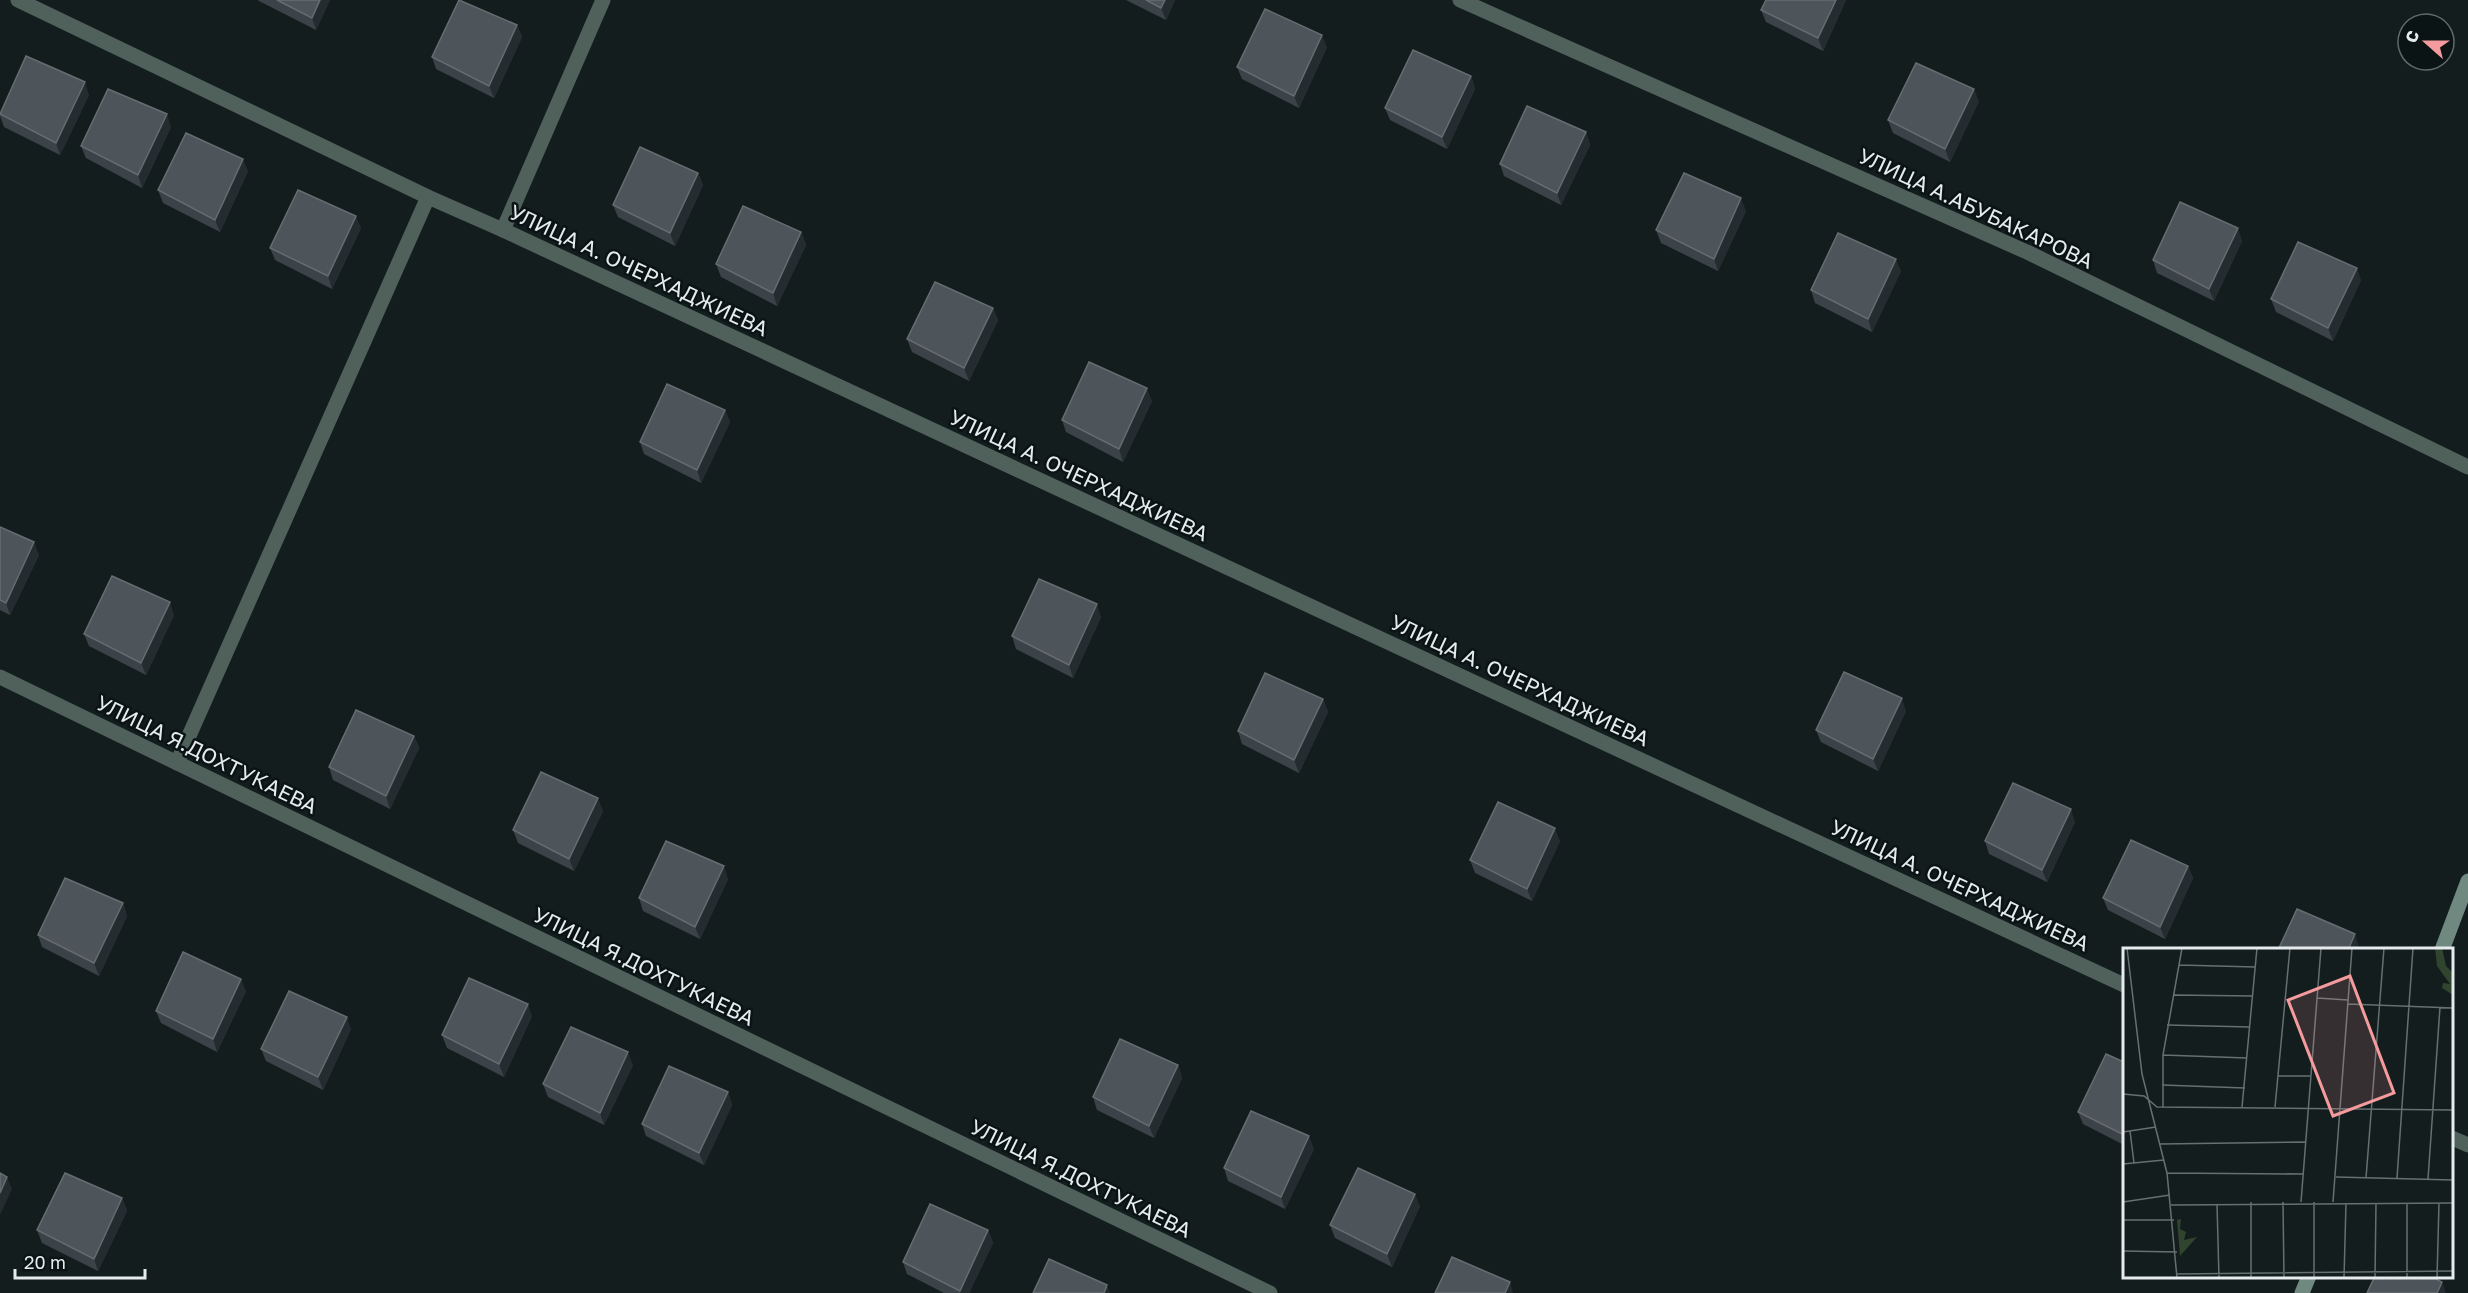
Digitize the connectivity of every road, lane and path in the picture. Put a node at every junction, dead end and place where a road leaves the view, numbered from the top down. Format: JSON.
{"nodes":[{"id":1,"x":18,"y":0,"type":"edge"},
{"id":2,"x":603,"y":0,"type":"edge"},
{"id":3,"x":1460,"y":0,"type":"edge"},
{"id":4,"x":428,"y":197,"type":"junction"},
{"id":5,"x":503,"y":230,"type":"junction"},
{"id":6,"x":2468,"y":467,"type":"edge"},
{"id":7,"x":0,"y":677,"type":"edge"},
{"id":8,"x":177,"y":763,"type":"junction"},
{"id":9,"x":2468,"y":881,"type":"edge"},
{"id":10,"x":2443,"y":948,"type":"edge"},
{"id":11,"x":2123,"y":985,"type":"edge"},
{"id":12,"x":2453,"y":1139,"type":"edge"},
{"id":13,"x":2468,"y":1145,"type":"edge"},
{"id":14,"x":2308,"y":1278,"type":"edge"},
{"id":15,"x":1270,"y":1293,"type":"edge"},
{"id":16,"x":2302,"y":1293,"type":"edge"}],
"edges":[{"from":1,"to":4,"type":"street","name":"УЛИЦА А. ОЧЕРХАДЖИЕВА"},
{"from":2,"to":5,"type":"street"},
{"from":3,"to":6,"type":"street","name":"УЛИЦА А.АБУБАКАРОВА"},
{"from":4,"to":5,"type":"street","name":"УЛИЦА А. ОЧЕРХАДЖИЕВА"},
{"from":4,"to":8,"type":"street"},
{"from":5,"to":11,"type":"street","name":"УЛИЦА А. ОЧЕРХАДЖИЕВА"},
{"from":7,"to":8,"type":"street","name":"УЛИЦА Я.ДОХТУКАЕВА"},
{"from":8,"to":15,"type":"street","name":"УЛИЦА Я.ДОХТУКАЕВА"},
{"from":9,"to":10,"type":"main road"},
{"from":12,"to":13,"type":"street"},
{"from":14,"to":16,"type":"main road"}]}
